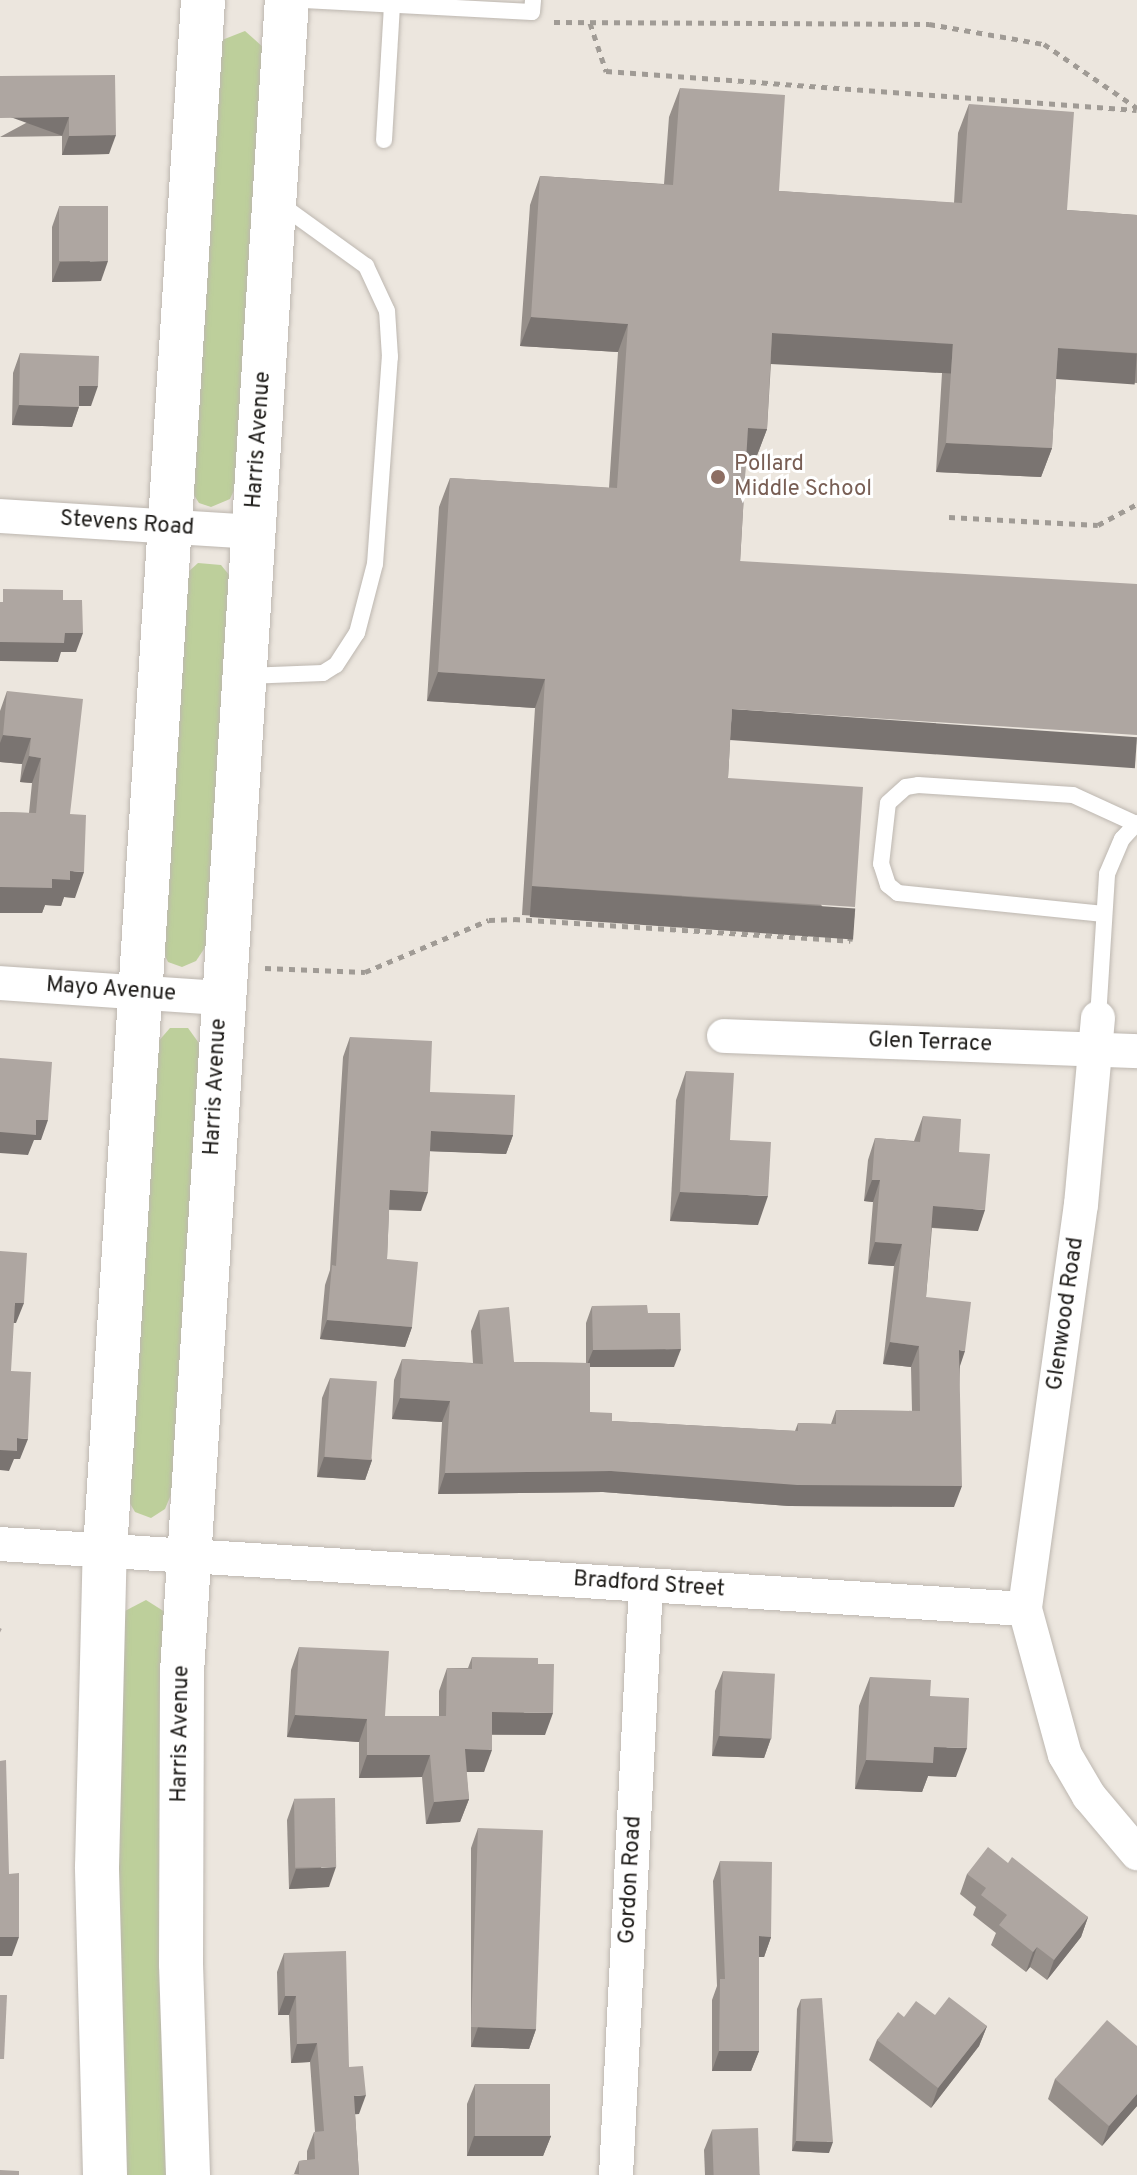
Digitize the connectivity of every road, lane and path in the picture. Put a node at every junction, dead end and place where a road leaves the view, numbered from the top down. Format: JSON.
{"nodes":[{"id":1,"x":203,"y":0,"type":"edge"},
{"id":2,"x":287,"y":0,"type":"edge"},
{"id":3,"x":304,"y":0,"type":"edge"},
{"id":4,"x":434,"y":4,"type":"edge"},
{"id":5,"x":392,"y":5,"type":"junction"},
{"id":6,"x":533,"y":6,"type":"edge"},
{"id":7,"x":590,"y":23,"type":"junction"},
{"id":8,"x":1137,"y":109,"type":"edge"},
{"id":9,"x":384,"y":140,"type":"dead end"},
{"id":10,"x":274,"y":200,"type":"junction"},
{"id":11,"x":1137,"y":504,"type":"edge"},
{"id":12,"x":0,"y":516,"type":"edge"},
{"id":13,"x":949,"y":517,"type":"dead end"},
{"id":14,"x":170,"y":527,"type":"junction"},
{"id":15,"x":253,"y":532,"type":"junction"},
{"id":16,"x":245,"y":676,"type":"junction"},
{"id":17,"x":1136,"y":823,"type":"edge"},
{"id":18,"x":852,"y":910,"type":"edge"},
{"id":19,"x":1104,"y":914,"type":"junction"},
{"id":20,"x":222,"y":981,"type":"junction"},
{"id":21,"x":0,"y":983,"type":"edge"},
{"id":22,"x":141,"y":993,"type":"junction"},
{"id":23,"x":1097,"y":1034,"type":"junction"},
{"id":24,"x":724,"y":1036,"type":"dead end"},
{"id":25,"x":1137,"y":1051,"type":"edge"},
{"id":26,"x":0,"y":1544,"type":"edge"},
{"id":27,"x":105,"y":1550,"type":"junction"},
{"id":28,"x":188,"y":1556,"type":"junction"},
{"id":29,"x":646,"y":1585,"type":"junction"},
{"id":30,"x":1025,"y":1609,"type":"junction"},
{"id":31,"x":1137,"y":1853,"type":"edge"},
{"id":32,"x":105,"y":2175,"type":"edge"},
{"id":33,"x":188,"y":2175,"type":"edge"},
{"id":34,"x":616,"y":2175,"type":"edge"}],
"edges":[{"from":1,"to":14,"type":"street"},
{"from":2,"to":10,"type":"street","name":"Harris Avenue"},
{"from":3,"to":5,"type":"lane"},
{"from":4,"to":5,"type":"lane"},
{"from":4,"to":6,"type":"lane"},
{"from":5,"to":9,"type":"lane"},
{"from":6,"to":7,"type":"path"},
{"from":7,"to":8,"type":"path"},
{"from":7,"to":8,"type":"path"},
{"from":10,"to":15,"type":"street","name":"Harris Avenue"},
{"from":10,"to":16,"type":"lane"},
{"from":11,"to":13,"type":"path"},
{"from":12,"to":14,"type":"street","name":"Stevens Road"},
{"from":14,"to":15,"type":"street","name":"Stevens Road"},
{"from":14,"to":22,"type":"street"},
{"from":15,"to":16,"type":"street","name":"Harris Avenue"},
{"from":16,"to":20,"type":"street","name":"Harris Avenue"},
{"from":17,"to":19,"type":"lane"},
{"from":17,"to":19,"type":"lane"},
{"from":18,"to":20,"type":"path"},
{"from":19,"to":23,"type":"lane"},
{"from":20,"to":22,"type":"street","name":"Mayo Avenue"},
{"from":20,"to":28,"type":"street","name":"Harris Avenue"},
{"from":21,"to":22,"type":"street","name":"Mayo Avenue"},
{"from":22,"to":27,"type":"street"},
{"from":23,"to":24,"type":"street","name":"Glen Terrace"},
{"from":23,"to":25,"type":"street","name":"Glen Terrace"},
{"from":23,"to":30,"type":"street","name":"Glenwood Road"},
{"from":26,"to":27,"type":"street","name":"Bradford Street"},
{"from":27,"to":28,"type":"street","name":"Bradford Street"},
{"from":27,"to":32,"type":"street"},
{"from":28,"to":29,"type":"street","name":"Bradford Street"},
{"from":28,"to":33,"type":"street","name":"Harris Avenue"},
{"from":29,"to":30,"type":"street","name":"Bradford Street"},
{"from":29,"to":34,"type":"street","name":"Gordon Road"},
{"from":30,"to":31,"type":"street"}]}
